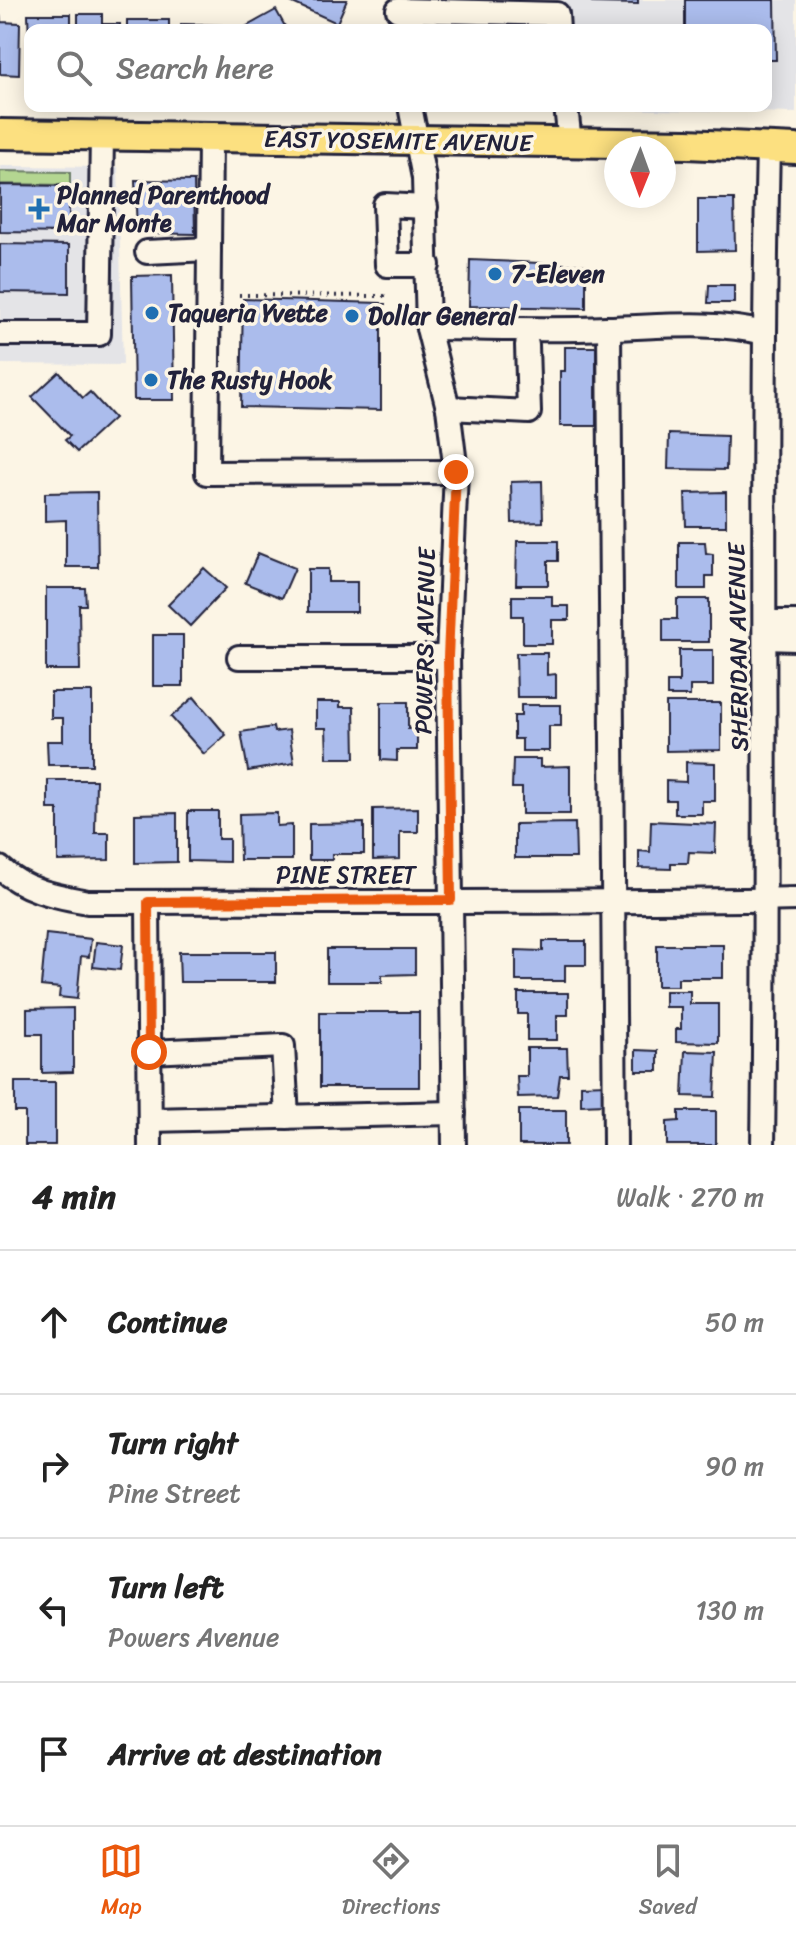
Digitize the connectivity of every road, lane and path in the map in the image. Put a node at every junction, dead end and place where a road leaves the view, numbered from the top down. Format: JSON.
{"nodes":[{"id":1,"x":399,"y":13,"type":"edge"},
{"id":2,"x":558,"y":24,"type":"edge"},
{"id":3,"x":411,"y":112,"type":"edge"},
{"id":4,"x":567,"y":112,"type":"edge"},
{"id":5,"x":0,"y":134,"type":"edge"},
{"id":6,"x":102,"y":136,"type":"junction"},
{"id":7,"x":210,"y":138,"type":"junction"},
{"id":8,"x":417,"y":141,"type":"junction"},
{"id":9,"x":570,"y":143,"type":"junction"},
{"id":10,"x":782,"y":148,"type":"edge"},
{"id":11,"x":426,"y":207,"type":"junction"},
{"id":12,"x":209,"y":249,"type":"junction"},
{"id":13,"x":147,"y":252,"type":"dead end"},
{"id":14,"x":428,"y":265,"type":"junction"},
{"id":15,"x":239,"y":295,"type":"dead end"},
{"id":16,"x":402,"y":315,"type":"dead end"},
{"id":17,"x":428,"y":328,"type":"junction"},
{"id":18,"x":609,"y":328,"type":"junction"},
{"id":19,"x":764,"y":333,"type":"junction"},
{"id":20,"x":0,"y":334,"type":"edge"},
{"id":21,"x":527,"y":345,"type":"dead end"},
{"id":22,"x":448,"y":408,"type":"junction"},
{"id":23,"x":456,"y":472,"type":"junction"},
{"id":24,"x":796,"y":622,"type":"edge"},
{"id":25,"x":765,"y":630,"type":"junction"},
{"id":26,"x":796,"y":639,"type":"edge"},
{"id":27,"x":239,"y":657,"type":"dead end"},
{"id":28,"x":448,"y":657,"type":"junction"},
{"id":29,"x":0,"y":868,"type":"edge"},
{"id":30,"x":766,"y":899,"type":"junction"},
{"id":31,"x":796,"y":899,"type":"edge"},
{"id":32,"x":451,"y":900,"type":"junction"},
{"id":33,"x":148,"y":902,"type":"junction"},
{"id":34,"x":615,"y":903,"type":"junction"},
{"id":35,"x":149,"y":1052,"type":"junction"},
{"id":36,"x":454,"y":1113,"type":"junction"},
{"id":37,"x":287,"y":1117,"type":"junction"},
{"id":38,"x":150,"y":1120,"type":"junction"},
{"id":39,"x":150,"y":1145,"type":"edge"},
{"id":40,"x":454,"y":1145,"type":"edge"},
{"id":41,"x":615,"y":1145,"type":"edge"},
{"id":42,"x":763,"y":1145,"type":"edge"}],
"edges":[{"from":1,"to":2,"type":"street"},
{"from":3,"to":8,"type":"street","name":"POWERS AVENUE"},
{"from":4,"to":9,"type":"street"},
{"from":5,"to":6,"type":"main road","name":"EAST YOSEMITE AVENUE"},
{"from":6,"to":7,"type":"main road","name":"EAST YOSEMITE AVENUE"},
{"from":6,"to":20,"type":"street"},
{"from":7,"to":8,"type":"main road","name":"EAST YOSEMITE AVENUE"},
{"from":7,"to":12,"type":"street"},
{"from":8,"to":9,"type":"main road","name":"EAST YOSEMITE AVENUE"},
{"from":8,"to":11,"type":"street","name":"POWERS AVENUE"},
{"from":9,"to":10,"type":"main road","name":"EAST YOSEMITE AVENUE"},
{"from":10,"to":19,"type":"street","name":"SHERIDAN AVENUE"},
{"from":11,"to":14,"type":"street","name":"POWERS AVENUE"},
{"from":11,"to":14,"type":"street"},
{"from":12,"to":13,"type":"street"},
{"from":12,"to":23,"type":"street"},
{"from":14,"to":17,"type":"street","name":"POWERS AVENUE"},
{"from":15,"to":16,"type":"path"},
{"from":17,"to":18,"type":"street"},
{"from":17,"to":22,"type":"street","name":"POWERS AVENUE"},
{"from":18,"to":19,"type":"street"},
{"from":18,"to":34,"type":"street"},
{"from":19,"to":25,"type":"street","name":"SHERIDAN AVENUE"},
{"from":21,"to":22,"type":"street"},
{"from":22,"to":23,"type":"street","name":"POWERS AVENUE"},
{"from":23,"to":28,"type":"street","name":"POWERS AVENUE"},
{"from":24,"to":25,"type":"street"},
{"from":25,"to":26,"type":"street"},
{"from":25,"to":30,"type":"street","name":"SHERIDAN AVENUE"},
{"from":27,"to":28,"type":"street"},
{"from":28,"to":32,"type":"street","name":"POWERS AVENUE"},
{"from":29,"to":33,"type":"street","name":"PINE STREET"},
{"from":30,"to":31,"type":"street","name":"PINE STREET"},
{"from":30,"to":34,"type":"street","name":"PINE STREET"},
{"from":30,"to":42,"type":"street","name":"SHERIDAN AVENUE"},
{"from":32,"to":33,"type":"street","name":"PINE STREET"},
{"from":32,"to":34,"type":"street","name":"PINE STREET"},
{"from":32,"to":36,"type":"street","name":"POWERS AVENUE"},
{"from":33,"to":35,"type":"street"},
{"from":34,"to":41,"type":"street"},
{"from":35,"to":37,"type":"street"},
{"from":35,"to":38,"type":"street"},
{"from":36,"to":37,"type":"street"},
{"from":36,"to":40,"type":"street","name":"POWERS AVENUE"},
{"from":37,"to":38,"type":"street"},
{"from":38,"to":39,"type":"street"}]}
